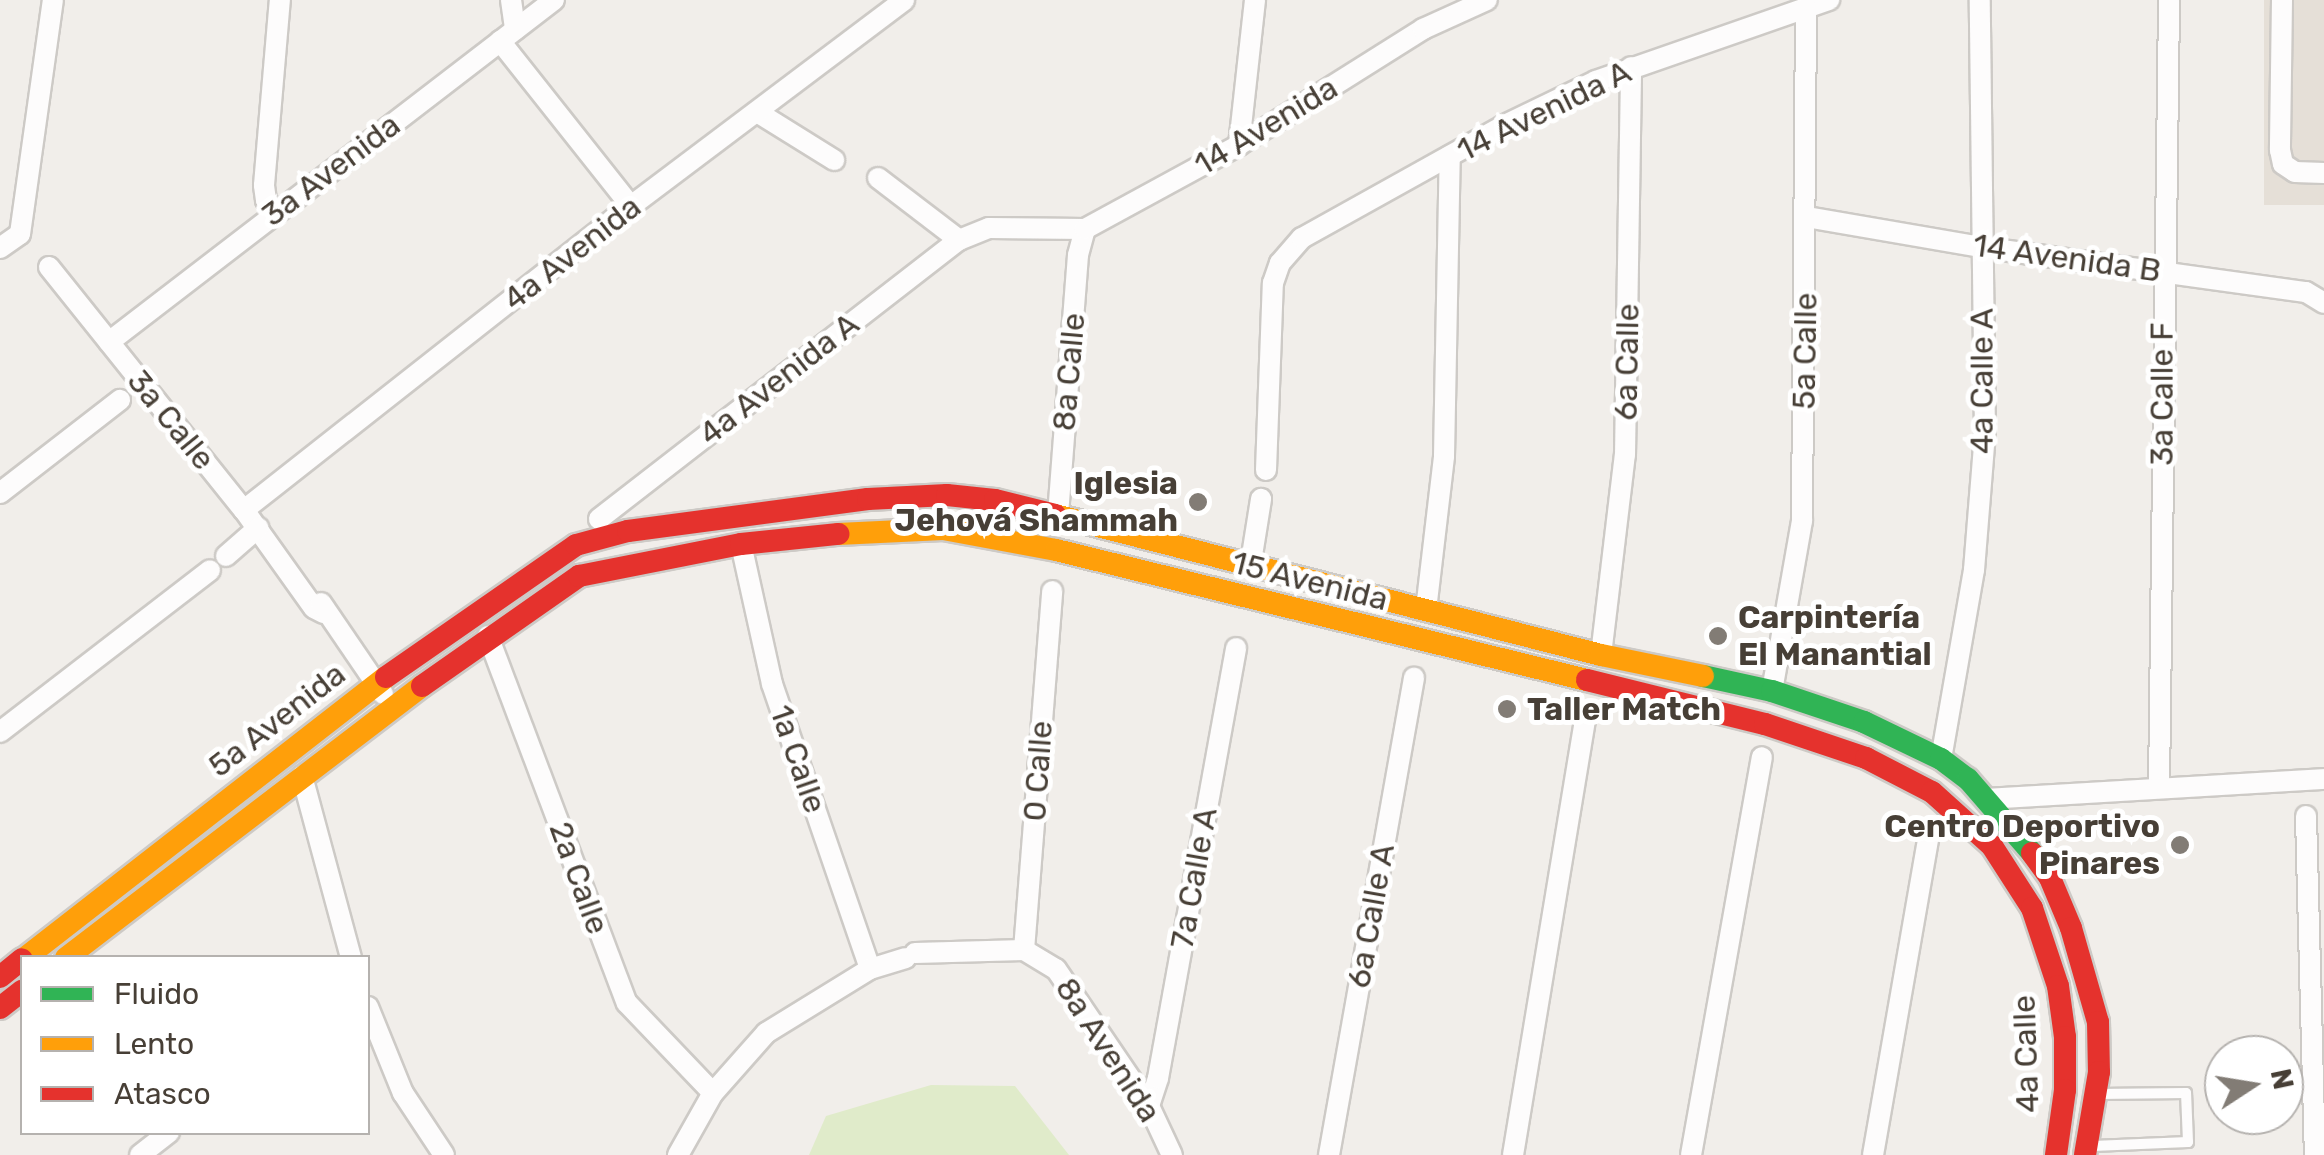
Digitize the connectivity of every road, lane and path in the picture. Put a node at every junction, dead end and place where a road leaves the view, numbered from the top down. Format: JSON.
{"nodes":[{"id":1,"x":53,"y":0,"type":"edge"},
{"id":2,"x":280,"y":0,"type":"edge"},
{"id":3,"x":510,"y":0,"type":"edge"},
{"id":4,"x":554,"y":0,"type":"edge"},
{"id":5,"x":904,"y":0,"type":"edge"},
{"id":6,"x":1255,"y":0,"type":"edge"},
{"id":7,"x":1829,"y":0,"type":"edge"},
{"id":8,"x":1980,"y":0,"type":"edge"},
{"id":9,"x":2169,"y":0,"type":"edge"},
{"id":10,"x":2282,"y":0,"type":"edge"},
{"id":11,"x":1475,"y":3,"type":"edge"},
{"id":12,"x":1806,"y":8,"type":"junction"},
{"id":13,"x":507,"y":35,"type":"junction"},
{"id":14,"x":1631,"y":67,"type":"junction"},
{"id":15,"x":756,"y":112,"type":"junction"},
{"id":16,"x":1239,"y":145,"type":"junction"},
{"id":17,"x":1450,"y":156,"type":"junction"},
{"id":18,"x":834,"y":160,"type":"dead end"},
{"id":19,"x":2324,"y":173,"type":"edge"},
{"id":20,"x":878,"y":178,"type":"dead end"},
{"id":21,"x":632,"y":206,"type":"junction"},
{"id":22,"x":275,"y":212,"type":"junction"},
{"id":23,"x":1807,"y":216,"type":"junction"},
{"id":24,"x":1085,"y":230,"type":"junction"},
{"id":25,"x":968,"y":238,"type":"junction"},
{"id":26,"x":1980,"y":246,"type":"junction"},
{"id":27,"x":0,"y":248,"type":"edge"},
{"id":28,"x":48,"y":267,"type":"dead end"},
{"id":29,"x":2163,"y":272,"type":"junction"},
{"id":30,"x":2324,"y":303,"type":"edge"},
{"id":31,"x":109,"y":342,"type":"junction"},
{"id":32,"x":120,"y":400,"type":"dead end"},
{"id":33,"x":1266,"y":470,"type":"dead end"},
{"id":34,"x":0,"y":493,"type":"edge"},
{"id":35,"x":1261,"y":499,"type":"dead end"},
{"id":36,"x":244,"y":510,"type":"junction"},
{"id":37,"x":1058,"y":515,"type":"junction"},
{"id":38,"x":598,"y":519,"type":"dead end"},
{"id":39,"x":258,"y":528,"type":"junction"},
{"id":40,"x":742,"y":544,"type":"junction"},
{"id":41,"x":576,"y":545,"type":"joint"},
{"id":42,"x":1250,"y":568,"type":"junction"},
{"id":43,"x":579,"y":576,"type":"joint"},
{"id":44,"x":1052,"y":591,"type":"dead end"},
{"id":45,"x":1426,"y":610,"type":"junction"},
{"id":46,"x":488,"y":636,"type":"junction"},
{"id":47,"x":1236,"y":648,"type":"dead end"},
{"id":48,"x":1601,"y":655,"type":"junction"},
{"id":49,"x":1414,"y":676,"type":"dead end"},
{"id":50,"x":375,"y":685,"type":"junction"},
{"id":51,"x":1772,"y":691,"type":"junction"},
{"id":52,"x":393,"y":708,"type":"junction"},
{"id":53,"x":1586,"y":716,"type":"dead end"},
{"id":54,"x":0,"y":732,"type":"edge"},
{"id":55,"x":1762,"y":757,"type":"dead end"},
{"id":56,"x":1942,"y":759,"type":"junction"},
{"id":57,"x":302,"y":776,"type":"junction"},
{"id":58,"x":2324,"y":779,"type":"edge"},
{"id":59,"x":2159,"y":788,"type":"junction"},
{"id":60,"x":1987,"y":799,"type":"junction"},
{"id":61,"x":2306,"y":816,"type":"dead end"},
{"id":62,"x":1929,"y":835,"type":"dead end"},
{"id":63,"x":1992,"y":846,"type":"joint"},
{"id":64,"x":1024,"y":950,"type":"junction"},
{"id":65,"x":25,"y":955,"type":"edge"},
{"id":66,"x":70,"y":955,"type":"edge"},
{"id":67,"x":350,"y":955,"type":"edge"},
{"id":68,"x":870,"y":969,"type":"junction"},
{"id":69,"x":20,"y":993,"type":"edge"},
{"id":70,"x":0,"y":1008,"type":"edge"},
{"id":71,"x":370,"y":1012,"type":"edge"},
{"id":72,"x":713,"y":1094,"type":"junction"},
{"id":73,"x":2095,"y":1094,"type":"junction"},
{"id":74,"x":1149,"y":1106,"type":"junction"},
{"id":75,"x":164,"y":1135,"type":"edge"},
{"id":76,"x":2086,"y":1151,"type":"edge"},
{"id":77,"x":140,"y":1155,"type":"edge"},
{"id":78,"x":444,"y":1155,"type":"edge"},
{"id":79,"x":678,"y":1155,"type":"edge"},
{"id":80,"x":1172,"y":1155,"type":"edge"},
{"id":81,"x":1329,"y":1155,"type":"edge"},
{"id":82,"x":1514,"y":1155,"type":"edge"},
{"id":83,"x":1691,"y":1155,"type":"edge"},
{"id":84,"x":1873,"y":1155,"type":"edge"},
{"id":85,"x":2056,"y":1155,"type":"edge"},
{"id":86,"x":2315,"y":1155,"type":"edge"}],
"edges":[{"from":1,"to":27,"type":"street"},
{"from":2,"to":22,"type":"street"},
{"from":3,"to":13,"type":"street"},
{"from":4,"to":13,"type":"street","name":"3a Avenida"},
{"from":5,"to":15,"type":"street","name":"4a Avenida"},
{"from":6,"to":16,"type":"street"},
{"from":7,"to":12,"type":"street","name":"14 Avenida A"},
{"from":8,"to":26,"type":"street","name":"4a Calle A"},
{"from":9,"to":29,"type":"street","name":"3a Calle F"},
{"from":10,"to":19,"type":"street"},
{"from":11,"to":16,"type":"street","name":"14 Avenida"},
{"from":12,"to":14,"type":"street","name":"14 Avenida A"},
{"from":12,"to":23,"type":"street","name":"5a Calle"},
{"from":13,"to":21,"type":"street"},
{"from":13,"to":22,"type":"street","name":"3a Avenida"},
{"from":14,"to":17,"type":"street","name":"14 Avenida A"},
{"from":14,"to":48,"type":"street","name":"6a Calle"},
{"from":15,"to":18,"type":"street"},
{"from":15,"to":21,"type":"street","name":"4a Avenida"},
{"from":16,"to":24,"type":"street","name":"14 Avenida"},
{"from":17,"to":33,"type":"street","name":"14 Avenida A"},
{"from":17,"to":45,"type":"street"},
{"from":20,"to":25,"type":"street"},
{"from":21,"to":36,"type":"street","name":"4a Avenida"},
{"from":22,"to":31,"type":"street","name":"3a Avenida"},
{"from":23,"to":26,"type":"street","name":"14 Avenida B"},
{"from":23,"to":51,"type":"street","name":"5a Calle"},
{"from":24,"to":25,"type":"street","name":"14 Avenida"},
{"from":24,"to":37,"type":"street","name":"8a Calle"},
{"from":25,"to":38,"type":"street","name":"4a Avenida A"},
{"from":26,"to":29,"type":"street","name":"14 Avenida B"},
{"from":26,"to":56,"type":"street","name":"4a Calle A"},
{"from":28,"to":31,"type":"street","name":"3a Calle"},
{"from":29,"to":30,"type":"street","name":"14 Avenida B"},
{"from":29,"to":59,"type":"street","name":"3a Calle F"},
{"from":31,"to":36,"type":"street","name":"3a Calle"},
{"from":32,"to":34,"type":"street"},
{"from":35,"to":42,"type":"street"},
{"from":36,"to":39,"type":"street","name":"3a Calle"},
{"from":37,"to":41,"type":"main road","name":"15 Avenida"},
{"from":37,"to":42,"type":"main road","name":"15 Avenida"},
{"from":39,"to":50,"type":"street","name":"3a Calle"},
{"from":39,"to":54,"type":"street"},
{"from":40,"to":43,"type":"main road","name":"15 Avenida"},
{"from":40,"to":63,"type":"main road","name":"15 Avenida"},
{"from":40,"to":68,"type":"street","name":"1a Calle"},
{"from":41,"to":50,"type":"main road","name":"5a Avenida"},
{"from":42,"to":45,"type":"main road","name":"15 Avenida"},
{"from":43,"to":46,"type":"main road","name":"5a Avenida"},
{"from":44,"to":64,"type":"street","name":"0 Calle"},
{"from":45,"to":48,"type":"main road","name":"15 Avenida"},
{"from":46,"to":52,"type":"main road","name":"5a Avenida"},
{"from":46,"to":72,"type":"street","name":"2a Calle"},
{"from":47,"to":74,"type":"street","name":"7a Calle A"},
{"from":48,"to":51,"type":"main road","name":"15 Avenida"},
{"from":49,"to":81,"type":"street","name":"6a Calle A"},
{"from":50,"to":52,"type":"street","name":"3a Calle"},
{"from":50,"to":65,"type":"main road","name":"5a Avenida"},
{"from":51,"to":56,"type":"main road","name":"15 Avenida"},
{"from":52,"to":57,"type":"main road","name":"5a Avenida"},
{"from":53,"to":82,"type":"street"},
{"from":55,"to":83,"type":"street"},
{"from":56,"to":60,"type":"main road","name":"15 Avenida"},
{"from":57,"to":66,"type":"main road","name":"5a Avenida"},
{"from":57,"to":67,"type":"street"},
{"from":58,"to":59,"type":"street"},
{"from":59,"to":60,"type":"street"},
{"from":60,"to":73,"type":"main road","name":"4a Calle"},
{"from":61,"to":86,"type":"street"},
{"from":62,"to":84,"type":"street"},
{"from":63,"to":85,"type":"main road","name":"4a Calle"},
{"from":64,"to":68,"type":"street","name":"8a Avenida"},
{"from":64,"to":74,"type":"street","name":"8a Avenida"},
{"from":68,"to":72,"type":"street","name":"8a Avenida"},
{"from":69,"to":70,"type":"main road"},
{"from":71,"to":78,"type":"street"},
{"from":72,"to":79,"type":"street","name":"8a Avenida"},
{"from":73,"to":76,"type":"main road","name":"4a Calle"},
{"from":73,"to":76,"type":"lane"},
{"from":74,"to":80,"type":"street","name":"8a Avenida"},
{"from":75,"to":77,"type":"street"}]}
